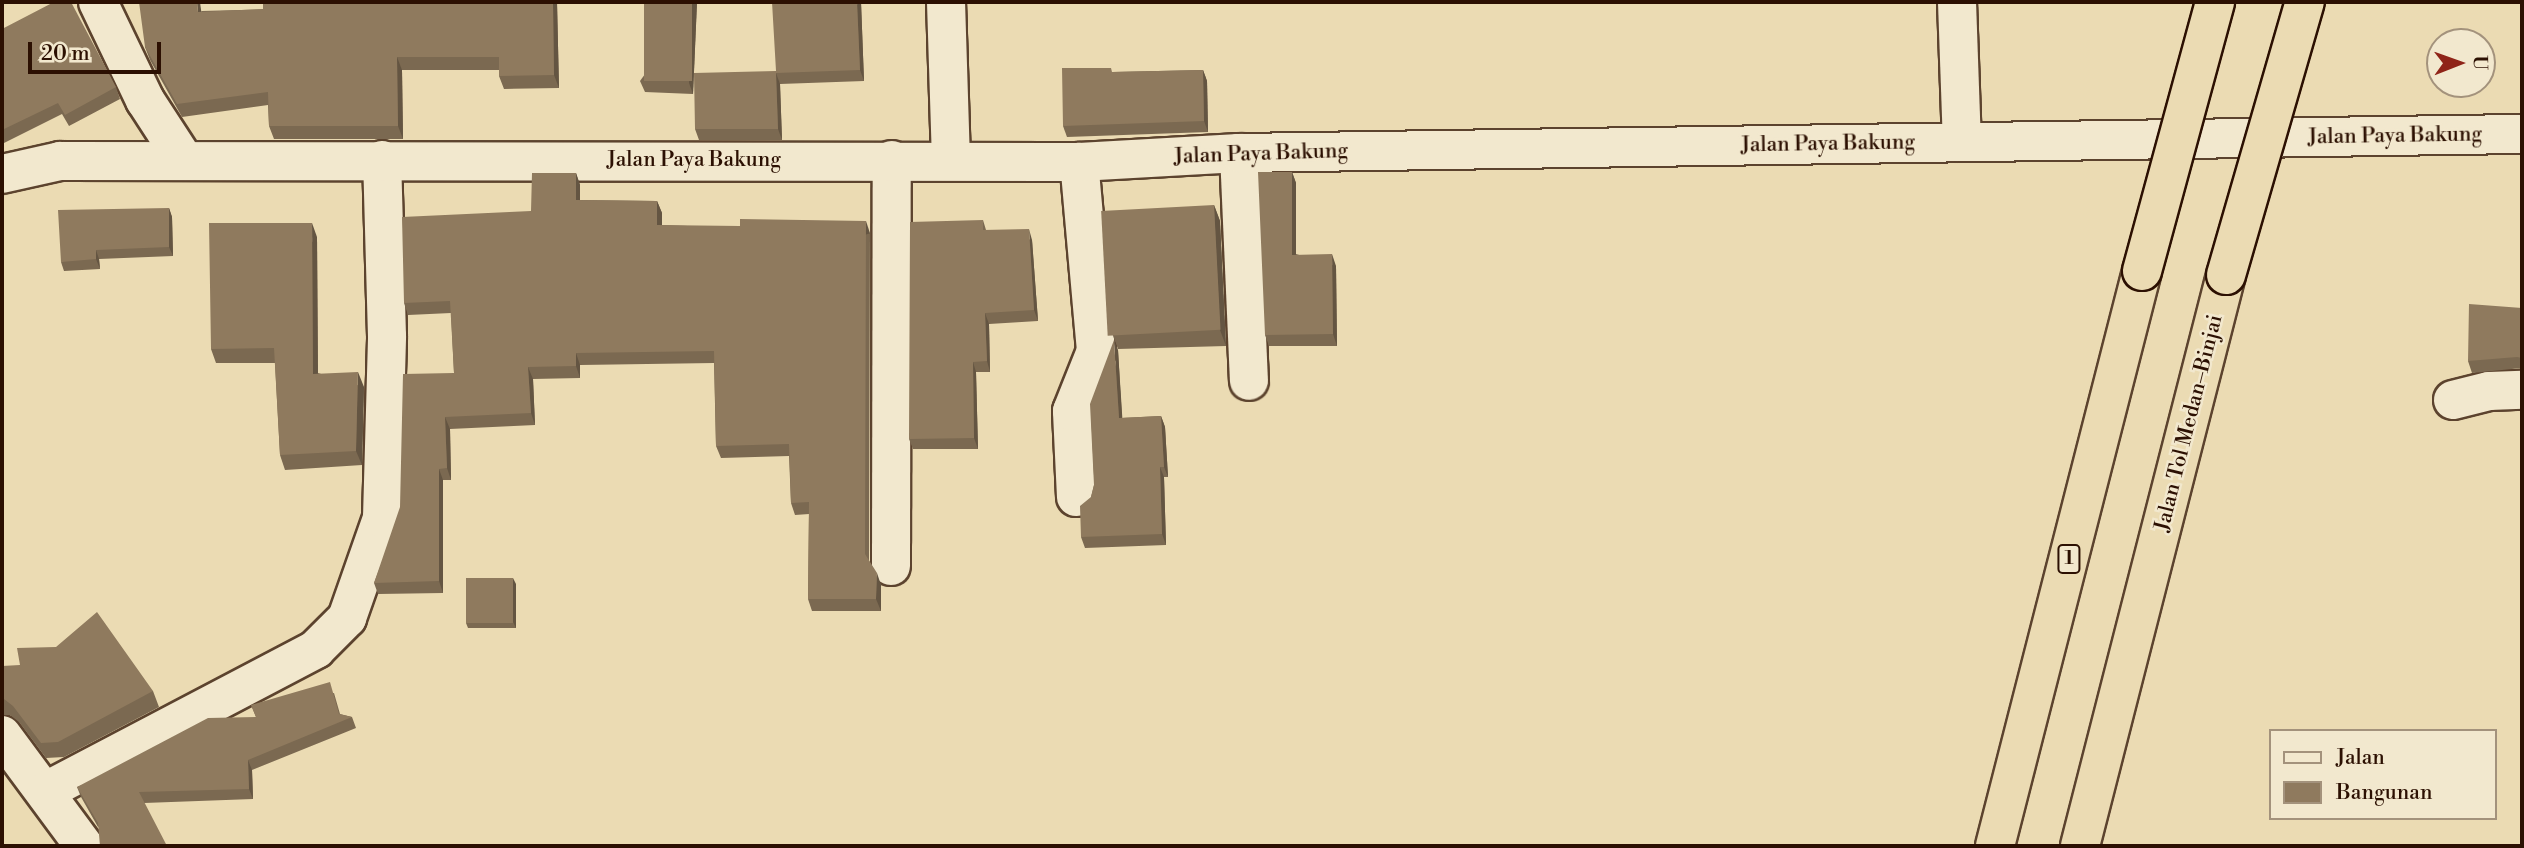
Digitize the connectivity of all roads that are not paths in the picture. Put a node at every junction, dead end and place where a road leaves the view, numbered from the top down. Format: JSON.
{"nodes":[{"id":1,"x":98,"y":2,"type":"edge"},
{"id":2,"x":946,"y":2,"type":"edge"},
{"id":3,"x":1957,"y":2,"type":"edge"},
{"id":4,"x":2215,"y":2,"type":"edge"},
{"id":5,"x":2305,"y":2,"type":"edge"},
{"id":6,"x":2522,"y":134,"type":"edge"},
{"id":7,"x":1962,"y":142,"type":"junction"},
{"id":8,"x":1239,"y":153,"type":"junction"},
{"id":9,"x":951,"y":159,"type":"junction"},
{"id":10,"x":184,"y":160,"type":"junction"},
{"id":11,"x":382,"y":160,"type":"junction"},
{"id":12,"x":892,"y":160,"type":"junction"},
{"id":13,"x":1079,"y":162,"type":"junction"},
{"id":14,"x":2,"y":174,"type":"edge"},
{"id":15,"x":1249,"y":381,"type":"dead end"},
{"id":16,"x":2522,"y":390,"type":"edge"},
{"id":17,"x":2453,"y":400,"type":"dead end"},
{"id":18,"x":1076,"y":498,"type":"dead end"},
{"id":19,"x":891,"y":566,"type":"dead end"},
{"id":20,"x":2,"y":735,"type":"edge"},
{"id":21,"x":46,"y":791,"type":"junction"},
{"id":22,"x":84,"y":846,"type":"edge"},
{"id":23,"x":1995,"y":846,"type":"edge"},
{"id":24,"x":2080,"y":846,"type":"edge"}],
"edges":[{"from":1,"to":10,"type":"main road"},
{"from":2,"to":9,"type":"main road"},
{"from":3,"to":7,"type":"main road"},
{"from":4,"to":23,"type":"highway","number":"1","bridge":true},
{"from":5,"to":24,"type":"highway","name":"Jalan Tol Medan–Binjai","bridge":true},
{"from":6,"to":7,"type":"main road","name":"Jalan Paya Bakung"},
{"from":7,"to":8,"type":"main road","name":"Jalan Paya Bakung"},
{"from":8,"to":13,"type":"main road","name":"Jalan Paya Bakung"},
{"from":8,"to":15,"type":"main road"},
{"from":9,"to":12,"type":"main road","name":"Jalan Paya Bakung"},
{"from":9,"to":13,"type":"main road","name":"Jalan Paya Bakung"},
{"from":10,"to":11,"type":"main road","name":"Jalan Paya Bakung"},
{"from":10,"to":14,"type":"main road","name":"Jalan Paya Bakung"},
{"from":11,"to":12,"type":"main road","name":"Jalan Paya Bakung"},
{"from":11,"to":21,"type":"main road"},
{"from":12,"to":19,"type":"main road"},
{"from":13,"to":18,"type":"main road"},
{"from":16,"to":17,"type":"main road"},
{"from":20,"to":21,"type":"main road"},
{"from":21,"to":22,"type":"main road"}]}
